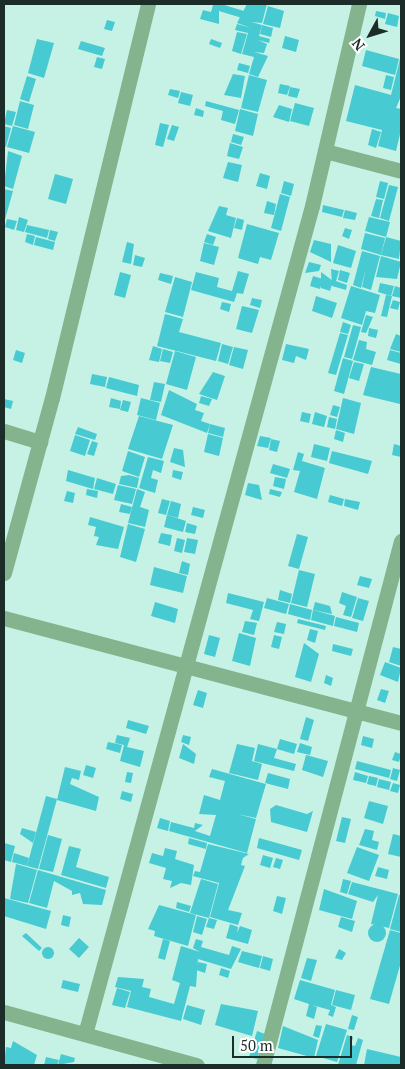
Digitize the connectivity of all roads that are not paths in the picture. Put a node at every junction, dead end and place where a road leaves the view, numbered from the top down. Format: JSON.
{"nodes":[{"id":1,"x":148,"y":4,"type":"edge"},
{"id":2,"x":359,"y":4,"type":"edge"},
{"id":3,"x":325,"y":151,"type":"junction"},
{"id":4,"x":401,"y":171,"type":"edge"},
{"id":5,"x":4,"y":431,"type":"edge"},
{"id":6,"x":40,"y":442,"type":"junction"},
{"id":7,"x":401,"y":541,"type":"edge"},
{"id":8,"x":4,"y":573,"type":"edge"},
{"id":9,"x":4,"y":618,"type":"edge"},
{"id":10,"x":184,"y":664,"type":"junction"},
{"id":11,"x":354,"y":708,"type":"junction"},
{"id":12,"x":401,"y":723,"type":"edge"},
{"id":13,"x":4,"y":1012,"type":"edge"},
{"id":14,"x":85,"y":1034,"type":"junction"},
{"id":15,"x":197,"y":1065,"type":"edge"},
{"id":16,"x":263,"y":1065,"type":"edge"}],
"edges":[{"from":1,"to":6,"type":"street"},
{"from":2,"to":3,"type":"street"},
{"from":3,"to":4,"type":"street"},
{"from":3,"to":10,"type":"street"},
{"from":5,"to":6,"type":"street"},
{"from":6,"to":8,"type":"street"},
{"from":7,"to":11,"type":"street"},
{"from":9,"to":10,"type":"street"},
{"from":10,"to":11,"type":"street"},
{"from":10,"to":14,"type":"street"},
{"from":11,"to":12,"type":"street"},
{"from":11,"to":16,"type":"street"},
{"from":13,"to":14,"type":"street"},
{"from":14,"to":15,"type":"street"}]}
